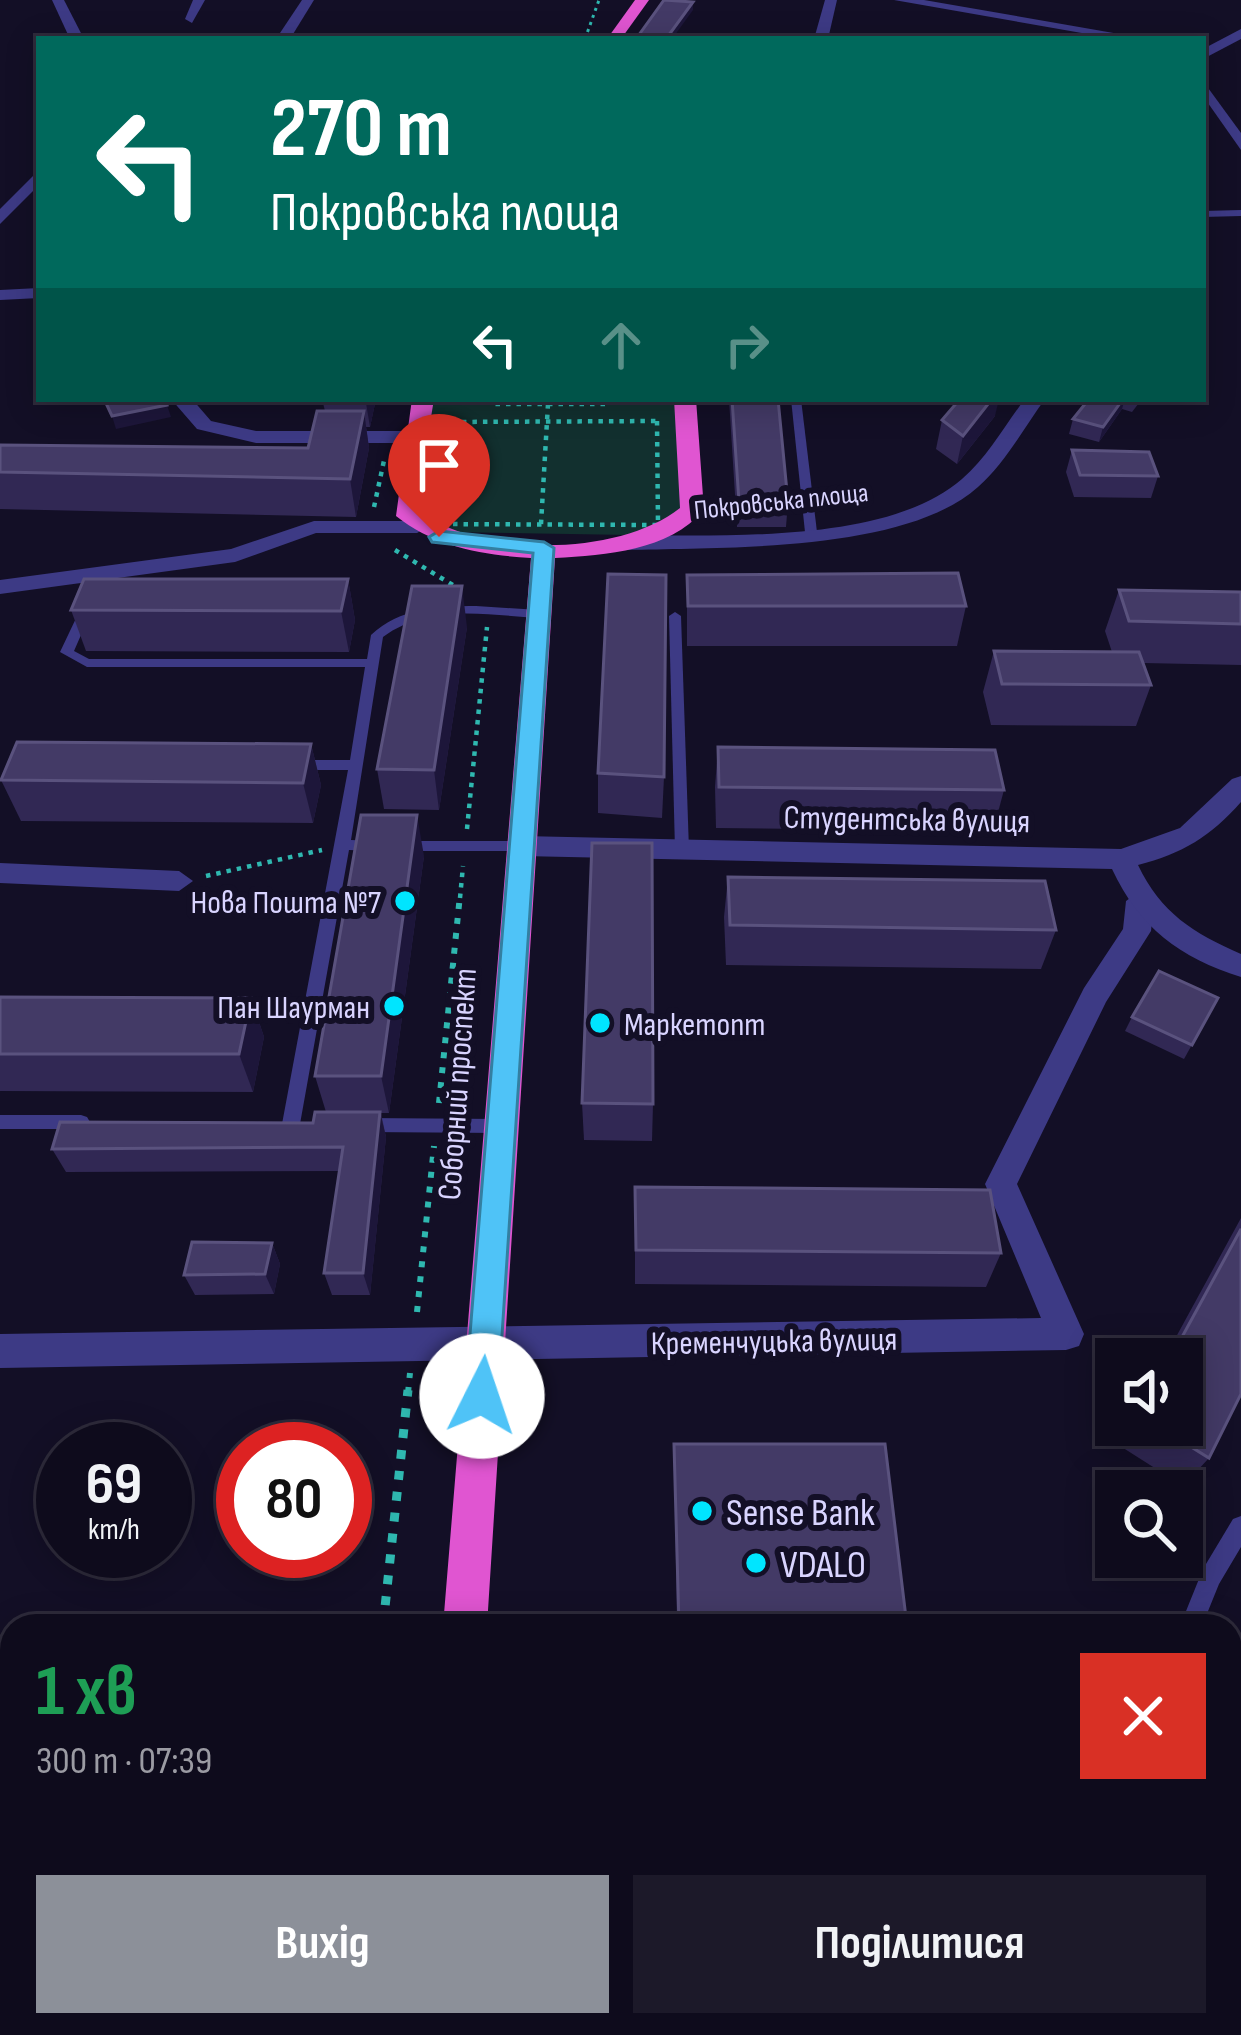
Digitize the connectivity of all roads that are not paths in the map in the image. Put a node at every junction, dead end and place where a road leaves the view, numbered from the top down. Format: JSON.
{"nodes":[{"id":1,"x":58,"y":0,"type":"edge"},
{"id":2,"x":200,"y":0,"type":"edge"},
{"id":3,"x":308,"y":0,"type":"edge"},
{"id":4,"x":642,"y":0,"type":"edge"},
{"id":5,"x":831,"y":0,"type":"edge"},
{"id":6,"x":900,"y":0,"type":"edge"},
{"id":7,"x":979,"y":0,"type":"edge"},
{"id":8,"x":961,"y":8,"type":"junction"},
{"id":9,"x":192,"y":19,"type":"dead end"},
{"id":10,"x":1241,"y":33,"type":"edge"},
{"id":11,"x":76,"y":36,"type":"edge"},
{"id":12,"x":286,"y":36,"type":"edge"},
{"id":13,"x":616,"y":36,"type":"edge"},
{"id":14,"x":821,"y":36,"type":"edge"},
{"id":15,"x":1124,"y":36,"type":"edge"},
{"id":16,"x":1241,"y":52,"type":"edge"},
{"id":17,"x":1206,"y":53,"type":"edge"},
{"id":18,"x":1206,"y":55,"type":"edge"},
{"id":19,"x":1206,"y":91,"type":"edge"},
{"id":20,"x":1241,"y":145,"type":"edge"},
{"id":21,"x":36,"y":178,"type":"edge"},
{"id":22,"x":1206,"y":214,"type":"edge"},
{"id":23,"x":1241,"y":214,"type":"edge"},
{"id":24,"x":0,"y":219,"type":"edge"},
{"id":25,"x":36,"y":293,"type":"edge"},
{"id":26,"x":0,"y":295,"type":"edge"},
{"id":27,"x":185,"y":402,"type":"edge"},
{"id":28,"x":423,"y":402,"type":"edge"},
{"id":29,"x":685,"y":402,"type":"edge"},
{"id":30,"x":796,"y":402,"type":"edge"},
{"id":31,"x":1033,"y":402,"type":"edge"},
{"id":32,"x":417,"y":437,"type":"junction"},
{"id":33,"x":417,"y":527,"type":"junction"},
{"id":34,"x":811,"y":532,"type":"junction"},
{"id":35,"x":542,"y":536,"type":"junction"},
{"id":36,"x":627,"y":543,"type":"junction"},
{"id":37,"x":99,"y":577,"type":"junction"},
{"id":38,"x":0,"y":587,"type":"edge"},
{"id":39,"x":538,"y":614,"type":"junction"},
{"id":40,"x":675,"y":616,"type":"dead end"},
{"id":41,"x":373,"y":663,"type":"junction"},
{"id":42,"x":287,"y":765,"type":"edge"},
{"id":43,"x":356,"y":765,"type":"junction"},
{"id":44,"x":1241,"y":785,"type":"edge"},
{"id":45,"x":343,"y":845,"type":"junction"},
{"id":46,"x":522,"y":846,"type":"junction"},
{"id":47,"x":682,"y":850,"type":"junction"},
{"id":48,"x":1121,"y":859,"type":"junction"},
{"id":49,"x":0,"y":873,"type":"edge"},
{"id":50,"x":179,"y":881,"type":"road end"},
{"id":51,"x":1140,"y":901,"type":"junction"},
{"id":52,"x":1241,"y":966,"type":"edge"},
{"id":53,"x":0,"y":1122,"type":"edge"},
{"id":54,"x":112,"y":1123,"type":"edge"},
{"id":55,"x":268,"y":1124,"type":"edge"},
{"id":56,"x":291,"y":1124,"type":"junction"},
{"id":57,"x":312,"y":1124,"type":"edge"},
{"id":58,"x":332,"y":1124,"type":"edge"},
{"id":59,"x":501,"y":1126,"type":"junction"},
{"id":60,"x":485,"y":1346,"type":"junction"},
{"id":61,"x":0,"y":1351,"type":"edge"},
{"id":62,"x":1241,"y":1527,"type":"edge"},
{"id":63,"x":466,"y":1614,"type":"edge"},
{"id":64,"x":1196,"y":1614,"type":"edge"}],
"edges":[{"from":1,"to":11,"type":"street"},
{"from":2,"to":9,"type":"street"},
{"from":3,"to":12,"type":"street"},
{"from":4,"to":13,"type":"highway"},
{"from":5,"to":14,"type":"street"},
{"from":6,"to":8,"type":"street"},
{"from":7,"to":8,"type":"street"},
{"from":8,"to":15,"type":"street"},
{"from":10,"to":17,"type":"street"},
{"from":16,"to":18,"type":"street"},
{"from":19,"to":20,"type":"street"},
{"from":21,"to":24,"type":"street"},
{"from":22,"to":23,"type":"lane"},
{"from":25,"to":26,"type":"street"},
{"from":27,"to":32,"type":"street"},
{"from":28,"to":32,"type":"highway"},
{"from":29,"to":36,"type":"highway","name":"Покровська площа"},
{"from":30,"to":34,"type":"lane"},
{"from":31,"to":34,"type":"street","name":"Покровська площа"},
{"from":32,"to":33,"type":"highway"},
{"from":33,"to":35,"type":"highway","name":"Покровська площа"},
{"from":33,"to":37,"type":"street"},
{"from":34,"to":36,"type":"street","name":"Покровська площа"},
{"from":35,"to":36,"type":"highway","name":"Покровська площа"},
{"from":35,"to":39,"type":"highway","name":"Соборний проспект"},
{"from":37,"to":38,"type":"street"},
{"from":37,"to":41,"type":"lane"},
{"from":39,"to":41,"type":"lane"},
{"from":39,"to":46,"type":"highway","name":"Соборний проспект"},
{"from":40,"to":47,"type":"lane"},
{"from":41,"to":43,"type":"lane"},
{"from":42,"to":43,"type":"lane"},
{"from":43,"to":45,"type":"lane"},
{"from":44,"to":48,"type":"street"},
{"from":45,"to":46,"type":"lane"},
{"from":45,"to":56,"type":"lane"},
{"from":46,"to":47,"type":"street","name":"Студентська вулиця"},
{"from":46,"to":59,"type":"highway","name":"Соборний проспект"},
{"from":47,"to":48,"type":"street","name":"Студентська вулиця"},
{"from":48,"to":51,"type":"street"},
{"from":49,"to":50,"type":"street"},
{"from":51,"to":52,"type":"street"},
{"from":51,"to":60,"type":"street","name":"Кременчуцька вулиця"},
{"from":53,"to":54,"type":"lane"},
{"from":55,"to":56,"type":"lane"},
{"from":56,"to":57,"type":"lane"},
{"from":58,"to":59,"type":"lane"},
{"from":59,"to":60,"type":"highway","name":"Соборний проспект"},
{"from":60,"to":61,"type":"street","name":"Кременчуцька вулиця"},
{"from":60,"to":63,"type":"highway","name":"Соборний проспект"},
{"from":62,"to":64,"type":"lane"}]}
